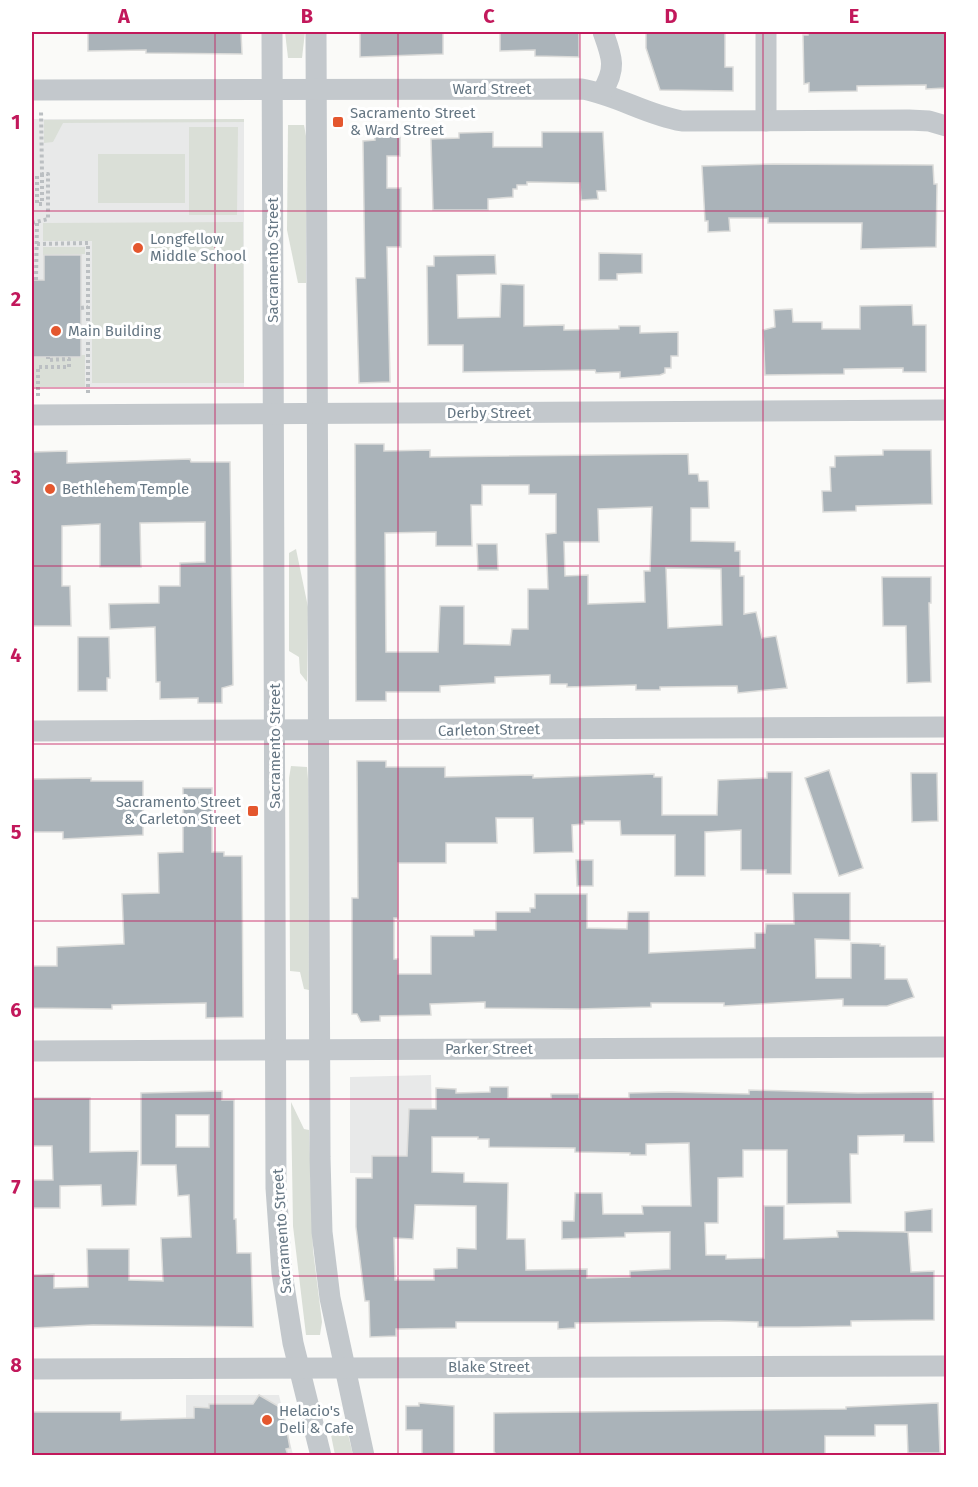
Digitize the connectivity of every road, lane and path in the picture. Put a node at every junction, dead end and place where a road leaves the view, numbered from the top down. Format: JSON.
{"nodes":[{"id":1,"x":272,"y":32,"type":"edge"},
{"id":2,"x":316,"y":32,"type":"edge"},
{"id":3,"x":603,"y":32,"type":"edge"},
{"id":4,"x":766,"y":32,"type":"edge"},
{"id":5,"x":316,"y":89,"type":"junction"},
{"id":6,"x":36,"y":90,"type":"edge"},
{"id":7,"x":272,"y":90,"type":"junction"},
{"id":8,"x":602,"y":92,"type":"junction"},
{"id":9,"x":766,"y":121,"type":"junction"},
{"id":10,"x":946,"y":126,"type":"edge"},
{"id":11,"x":42,"y":174,"type":"junction"},
{"id":12,"x":37,"y":176,"type":"dead end"},
{"id":13,"x":34,"y":223,"type":"edge"},
{"id":14,"x":37,"y":244,"type":"junction"},
{"id":15,"x":36,"y":280,"type":"dead end"},
{"id":16,"x":88,"y":307,"type":"junction"},
{"id":17,"x":81,"y":308,"type":"dead end"},
{"id":18,"x":48,"y":357,"type":"dead end"},
{"id":19,"x":946,"y":410,"type":"edge"},
{"id":20,"x":274,"y":414,"type":"junction"},
{"id":21,"x":317,"y":414,"type":"junction"},
{"id":22,"x":34,"y":415,"type":"edge"},
{"id":23,"x":88,"y":415,"type":"junction"},
{"id":24,"x":946,"y":727,"type":"edge"},
{"id":25,"x":32,"y":731,"type":"edge"},
{"id":26,"x":275,"y":732,"type":"junction"},
{"id":27,"x":318,"y":732,"type":"junction"},
{"id":28,"x":946,"y":1047,"type":"edge"},
{"id":29,"x":277,"y":1049,"type":"junction"},
{"id":30,"x":320,"y":1050,"type":"junction"},
{"id":31,"x":32,"y":1051,"type":"edge"},
{"id":32,"x":946,"y":1366,"type":"edge"},
{"id":33,"x":298,"y":1368,"type":"junction"},
{"id":34,"x":345,"y":1368,"type":"junction"},
{"id":35,"x":32,"y":1369,"type":"edge"},
{"id":36,"x":321,"y":1455,"type":"edge"},
{"id":37,"x":364,"y":1455,"type":"edge"}],
"edges":[{"from":1,"to":7,"type":"street","name":"Sacramento Street"},
{"from":2,"to":5,"type":"street"},
{"from":3,"to":8,"type":"street"},
{"from":4,"to":9,"type":"street"},
{"from":5,"to":7,"type":"street","name":"Ward Street"},
{"from":5,"to":8,"type":"street","name":"Ward Street"},
{"from":5,"to":21,"type":"street"},
{"from":6,"to":7,"type":"street","name":"Ward Street"},
{"from":6,"to":11,"type":"path"},
{"from":7,"to":20,"type":"street","name":"Sacramento Street"},
{"from":8,"to":9,"type":"street","name":"Ward Street"},
{"from":9,"to":10,"type":"street","name":"Ward Street"},
{"from":11,"to":12,"type":"path"},
{"from":11,"to":13,"type":"path"},
{"from":13,"to":14,"type":"path"},
{"from":14,"to":15,"type":"path"},
{"from":14,"to":16,"type":"path"},
{"from":16,"to":17,"type":"path"},
{"from":16,"to":23,"type":"path"},
{"from":18,"to":22,"type":"path"},
{"from":19,"to":21,"type":"street","name":"Derby Street"},
{"from":20,"to":21,"type":"street","name":"Derby Street"},
{"from":20,"to":23,"type":"street","name":"Derby Street"},
{"from":20,"to":26,"type":"street","name":"Sacramento Street"},
{"from":21,"to":27,"type":"street"},
{"from":22,"to":23,"type":"street","name":"Derby Street"},
{"from":24,"to":27,"type":"street","name":"Carleton Street"},
{"from":25,"to":26,"type":"street","name":"Carleton Street"},
{"from":26,"to":27,"type":"street","name":"Carleton Street"},
{"from":26,"to":29,"type":"street","name":"Sacramento Street"},
{"from":27,"to":30,"type":"street"},
{"from":28,"to":30,"type":"street","name":"Parker Street"},
{"from":29,"to":30,"type":"street","name":"Parker Street"},
{"from":29,"to":31,"type":"street","name":"Parker Street"},
{"from":29,"to":33,"type":"street","name":"Sacramento Street"},
{"from":30,"to":34,"type":"street"},
{"from":32,"to":34,"type":"street","name":"Blake Street"},
{"from":33,"to":34,"type":"street","name":"Blake Street"},
{"from":33,"to":35,"type":"street","name":"Blake Street"},
{"from":33,"to":36,"type":"street","name":"Sacramento Street"},
{"from":34,"to":37,"type":"street"}]}
